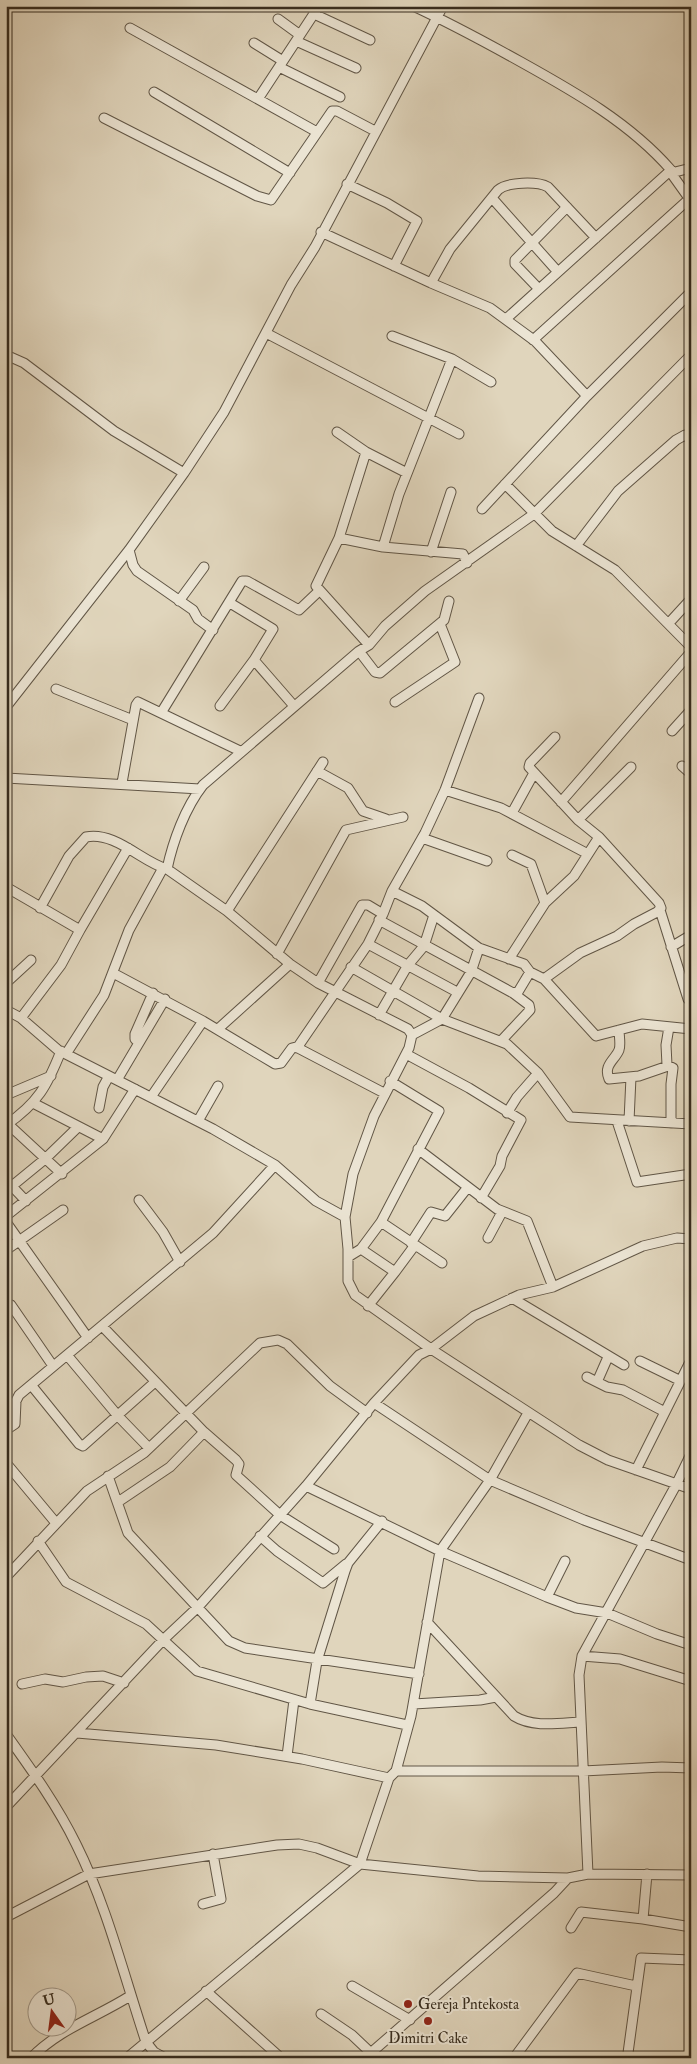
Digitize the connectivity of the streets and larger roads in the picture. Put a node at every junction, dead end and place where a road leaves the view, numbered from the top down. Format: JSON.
{"nodes":[{"id":1,"x":412,"y":6,"type":"edge"},
{"id":2,"x":443,"y":6,"type":"edge"},
{"id":3,"x":316,"y":9,"type":"edge"},
{"id":4,"x":438,"y":18,"type":"junction"},
{"id":5,"x":278,"y":19,"type":"dead end"},
{"id":6,"x":130,"y":28,"type":"dead end"},
{"id":7,"x":298,"y":38,"type":"junction"},
{"id":8,"x":370,"y":40,"type":"dead end"},
{"id":9,"x":254,"y":43,"type":"dead end"},
{"id":10,"x":281,"y":64,"type":"junction"},
{"id":11,"x":356,"y":68,"type":"dead end"},
{"id":12,"x":154,"y":92,"type":"dead end"},
{"id":13,"x":340,"y":97,"type":"dead end"},
{"id":14,"x":258,"y":99,"type":"junction"},
{"id":15,"x":104,"y":118,"type":"dead end"},
{"id":16,"x":375,"y":131,"type":"junction"},
{"id":17,"x":317,"y":132,"type":"junction"},
{"id":18,"x":691,"y":168,"type":"edge"},
{"id":19,"x":671,"y":172,"type":"junction"},
{"id":20,"x":290,"y":173,"type":"junction"},
{"id":21,"x":347,"y":184,"type":"junction"},
{"id":22,"x":492,"y":198,"type":"junction"},
{"id":23,"x":690,"y":200,"type":"edge"},
{"id":24,"x":567,"y":207,"type":"junction"},
{"id":25,"x":321,"y":232,"type":"junction"},
{"id":26,"x":596,"y":238,"type":"junction"},
{"id":27,"x":531,"y":242,"type":"junction"},
{"id":28,"x":394,"y":266,"type":"junction"},
{"id":29,"x":558,"y":272,"type":"junction"},
{"id":30,"x":431,"y":283,"type":"junction"},
{"id":31,"x":539,"y":289,"type":"junction"},
{"id":32,"x":691,"y":292,"type":"edge"},
{"id":33,"x":506,"y":319,"type":"junction"},
{"id":34,"x":266,"y":333,"type":"junction"},
{"id":35,"x":392,"y":336,"type":"dead end"},
{"id":36,"x":533,"y":340,"type":"junction"},
{"id":37,"x":6,"y":355,"type":"edge"},
{"id":38,"x":691,"y":355,"type":"edge"},
{"id":39,"x":452,"y":359,"type":"junction"},
{"id":40,"x":491,"y":382,"type":"dead end"},
{"id":41,"x":587,"y":396,"type":"junction"},
{"id":42,"x":428,"y":420,"type":"junction"},
{"id":43,"x":337,"y":432,"type":"dead end"},
{"id":44,"x":459,"y":434,"type":"dead end"},
{"id":45,"x":691,"y":438,"type":"edge"},
{"id":46,"x":366,"y":452,"type":"junction"},
{"id":47,"x":184,"y":473,"type":"junction"},
{"id":48,"x":407,"y":473,"type":"junction"},
{"id":49,"x":505,"y":484,"type":"junction"},
{"id":50,"x":451,"y":492,"type":"dead end"},
{"id":51,"x":482,"y":509,"type":"dead end"},
{"id":52,"x":534,"y":514,"type":"junction"},
{"id":53,"x":339,"y":538,"type":"junction"},
{"id":54,"x":576,"y":546,"type":"junction"},
{"id":55,"x":383,"y":547,"type":"junction"},
{"id":56,"x":130,"y":550,"type":"junction"},
{"id":57,"x":431,"y":552,"type":"junction"},
{"id":58,"x":467,"y":563,"type":"junction"},
{"id":59,"x":204,"y":567,"type":"dead end"},
{"id":60,"x":319,"y":591,"type":"junction"},
{"id":61,"x":691,"y":599,"type":"edge"},
{"id":62,"x":179,"y":601,"type":"junction"},
{"id":63,"x":449,"y":601,"type":"dead end"},
{"id":64,"x":230,"y":602,"type":"junction"},
{"id":65,"x":668,"y":623,"type":"junction"},
{"id":66,"x":440,"y":624,"type":"junction"},
{"id":67,"x":213,"y":630,"type":"junction"},
{"id":68,"x":369,"y":645,"type":"junction"},
{"id":69,"x":691,"y":648,"type":"edge"},
{"id":70,"x":359,"y":651,"type":"junction"},
{"id":71,"x":691,"y":652,"type":"edge"},
{"id":72,"x":254,"y":660,"type":"junction"},
{"id":73,"x":56,"y":689,"type":"dead end"},
{"id":74,"x":479,"y":698,"type":"dead end"},
{"id":75,"x":395,"y":702,"type":"dead end"},
{"id":76,"x":220,"y":706,"type":"dead end"},
{"id":77,"x":294,"y":706,"type":"junction"},
{"id":78,"x":6,"y":707,"type":"edge"},
{"id":79,"x":691,"y":710,"type":"edge"},
{"id":80,"x":161,"y":713,"type":"junction"},
{"id":81,"x":133,"y":720,"type":"junction"},
{"id":82,"x":672,"y":731,"type":"dead end"},
{"id":83,"x":555,"y":737,"type":"dead end"},
{"id":84,"x":240,"y":752,"type":"junction"},
{"id":85,"x":323,"y":762,"type":"dead end"},
{"id":86,"x":682,"y":766,"type":"dead end"},
{"id":87,"x":631,"y":767,"type":"dead end"},
{"id":88,"x":317,"y":771,"type":"junction"},
{"id":89,"x":534,"y":773,"type":"junction"},
{"id":90,"x":691,"y":774,"type":"edge"},
{"id":91,"x":6,"y":778,"type":"edge"},
{"id":92,"x":122,"y":783,"type":"junction"},
{"id":93,"x":200,"y":789,"type":"junction"},
{"id":94,"x":445,"y":790,"type":"junction"},
{"id":95,"x":560,"y":802,"type":"junction"},
{"id":96,"x":512,"y":813,"type":"junction"},
{"id":97,"x":403,"y":817,"type":"dead end"},
{"id":98,"x":387,"y":820,"type":"junction"},
{"id":99,"x":578,"y":820,"type":"junction"},
{"id":100,"x":599,"y":837,"type":"junction"},
{"id":101,"x":422,"y":838,"type":"junction"},
{"id":102,"x":128,"y":848,"type":"junction"},
{"id":103,"x":588,"y":854,"type":"junction"},
{"id":104,"x":512,"y":855,"type":"dead end"},
{"id":105,"x":486,"y":861,"type":"dead end"},
{"id":106,"x":165,"y":868,"type":"junction"},
{"id":107,"x":6,"y":887,"type":"edge"},
{"id":108,"x":392,"y":891,"type":"junction"},
{"id":109,"x":546,"y":903,"type":"junction"},
{"id":110,"x":40,"y":908,"type":"junction"},
{"id":111,"x":660,"y":910,"type":"junction"},
{"id":112,"x":227,"y":912,"type":"junction"},
{"id":113,"x":434,"y":915,"type":"junction"},
{"id":114,"x":381,"y":917,"type":"junction"},
{"id":115,"x":80,"y":930,"type":"junction"},
{"id":116,"x":691,"y":935,"type":"edge"},
{"id":117,"x":368,"y":944,"type":"junction"},
{"id":118,"x":424,"y":946,"type":"junction"},
{"id":119,"x":671,"y":947,"type":"junction"},
{"id":120,"x":479,"y":948,"type":"junction"},
{"id":121,"x":277,"y":954,"type":"junction"},
{"id":122,"x":509,"y":959,"type":"junction"},
{"id":123,"x":31,"y":960,"type":"dead end"},
{"id":124,"x":290,"y":964,"type":"junction"},
{"id":125,"x":408,"y":965,"type":"junction"},
{"id":126,"x":351,"y":967,"type":"junction"},
{"id":127,"x":471,"y":972,"type":"junction"},
{"id":128,"x":530,"y":972,"type":"junction"},
{"id":129,"x":114,"y":973,"type":"junction"},
{"id":130,"x":544,"y":979,"type":"junction"},
{"id":131,"x":6,"y":983,"type":"edge"},
{"id":132,"x":318,"y":983,"type":"junction"},
{"id":133,"x":687,"y":984,"type":"edge"},
{"id":134,"x":393,"y":990,"type":"junction"},
{"id":135,"x":457,"y":992,"type":"junction"},
{"id":136,"x":153,"y":993,"type":"junction"},
{"id":137,"x":335,"y":993,"type":"junction"},
{"id":138,"x":513,"y":993,"type":"junction"},
{"id":139,"x":165,"y":999,"type":"junction"},
{"id":140,"x":691,"y":1002,"type":"edge"},
{"id":141,"x":6,"y":1010,"type":"edge"},
{"id":142,"x":379,"y":1015,"type":"junction"},
{"id":143,"x":21,"y":1018,"type":"junction"},
{"id":144,"x":442,"y":1019,"type":"junction"},
{"id":145,"x":203,"y":1020,"type":"junction"},
{"id":146,"x":669,"y":1027,"type":"junction"},
{"id":147,"x":691,"y":1029,"type":"edge"},
{"id":148,"x":218,"y":1030,"type":"junction"},
{"id":149,"x":620,"y":1030,"type":"junction"},
{"id":150,"x":412,"y":1035,"type":"junction"},
{"id":151,"x":501,"y":1041,"type":"junction"},
{"id":152,"x":139,"y":1043,"type":"junction"},
{"id":153,"x":298,"y":1048,"type":"junction"},
{"id":154,"x":64,"y":1053,"type":"junction"},
{"id":155,"x":406,"y":1054,"type":"junction"},
{"id":156,"x":668,"y":1066,"type":"junction"},
{"id":157,"x":538,"y":1073,"type":"junction"},
{"id":158,"x":51,"y":1076,"type":"junction"},
{"id":159,"x":631,"y":1077,"type":"junction"},
{"id":160,"x":113,"y":1078,"type":"junction"},
{"id":161,"x":390,"y":1081,"type":"junction"},
{"id":162,"x":218,"y":1086,"type":"dead end"},
{"id":163,"x":135,"y":1089,"type":"junction"},
{"id":164,"x":384,"y":1093,"type":"junction"},
{"id":165,"x":6,"y":1095,"type":"edge"},
{"id":166,"x":151,"y":1097,"type":"junction"},
{"id":167,"x":33,"y":1103,"type":"junction"},
{"id":168,"x":100,"y":1108,"type":"dead end"},
{"id":169,"x":507,"y":1113,"type":"junction"},
{"id":170,"x":198,"y":1121,"type":"junction"},
{"id":171,"x":617,"y":1121,"type":"junction"},
{"id":172,"x":629,"y":1121,"type":"junction"},
{"id":173,"x":671,"y":1123,"type":"junction"},
{"id":174,"x":691,"y":1124,"type":"edge"},
{"id":175,"x":7,"y":1125,"type":"edge"},
{"id":176,"x":78,"y":1127,"type":"junction"},
{"id":177,"x":103,"y":1139,"type":"junction"},
{"id":178,"x":418,"y":1149,"type":"junction"},
{"id":179,"x":45,"y":1159,"type":"junction"},
{"id":180,"x":275,"y":1164,"type":"junction"},
{"id":181,"x":62,"y":1174,"type":"junction"},
{"id":182,"x":691,"y":1174,"type":"edge"},
{"id":183,"x":9,"y":1183,"type":"edge"},
{"id":184,"x":468,"y":1187,"type":"junction"},
{"id":185,"x":481,"y":1198,"type":"junction"},
{"id":186,"x":139,"y":1200,"type":"dead end"},
{"id":187,"x":26,"y":1201,"type":"junction"},
{"id":188,"x":62,"y":1210,"type":"dead end"},
{"id":189,"x":502,"y":1212,"type":"junction"},
{"id":190,"x":6,"y":1216,"type":"edge"},
{"id":191,"x":346,"y":1217,"type":"junction"},
{"id":192,"x":6,"y":1222,"type":"edge"},
{"id":193,"x":381,"y":1222,"type":"junction"},
{"id":194,"x":488,"y":1238,"type":"dead end"},
{"id":195,"x":19,"y":1240,"type":"junction"},
{"id":196,"x":691,"y":1240,"type":"edge"},
{"id":197,"x":413,"y":1244,"type":"junction"},
{"id":198,"x":361,"y":1249,"type":"junction"},
{"id":199,"x":6,"y":1250,"type":"edge"},
{"id":200,"x":348,"y":1256,"type":"junction"},
{"id":201,"x":180,"y":1262,"type":"junction"},
{"id":202,"x":442,"y":1263,"type":"dead end"},
{"id":203,"x":395,"y":1272,"type":"junction"},
{"id":204,"x":553,"y":1287,"type":"junction"},
{"id":205,"x":512,"y":1298,"type":"junction"},
{"id":206,"x":11,"y":1305,"type":"dead end"},
{"id":207,"x":368,"y":1306,"type":"junction"},
{"id":208,"x":103,"y":1327,"type":"junction"},
{"id":209,"x":88,"y":1338,"type":"junction"},
{"id":210,"x":431,"y":1349,"type":"junction"},
{"id":211,"x":66,"y":1355,"type":"junction"},
{"id":212,"x":608,"y":1356,"type":"junction"},
{"id":213,"x":691,"y":1360,"type":"edge"},
{"id":214,"x":640,"y":1361,"type":"dead end"},
{"id":215,"x":624,"y":1365,"type":"dead end"},
{"id":216,"x":53,"y":1366,"type":"junction"},
{"id":217,"x":587,"y":1377,"type":"dead end"},
{"id":218,"x":679,"y":1380,"type":"junction"},
{"id":219,"x":155,"y":1382,"type":"junction"},
{"id":220,"x":597,"y":1382,"type":"junction"},
{"id":221,"x":32,"y":1386,"type":"junction"},
{"id":222,"x":374,"y":1403,"type":"junction"},
{"id":223,"x":665,"y":1412,"type":"junction"},
{"id":224,"x":185,"y":1413,"type":"junction"},
{"id":225,"x":366,"y":1413,"type":"junction"},
{"id":226,"x":528,"y":1413,"type":"junction"},
{"id":227,"x":118,"y":1416,"type":"junction"},
{"id":228,"x":6,"y":1430,"type":"edge"},
{"id":229,"x":204,"y":1432,"type":"junction"},
{"id":230,"x":149,"y":1448,"type":"junction"},
{"id":231,"x":691,"y":1454,"type":"edge"},
{"id":232,"x":6,"y":1464,"type":"edge"},
{"id":233,"x":636,"y":1470,"type":"junction"},
{"id":234,"x":108,"y":1476,"type":"junction"},
{"id":235,"x":490,"y":1480,"type":"junction"},
{"id":236,"x":676,"y":1485,"type":"junction"},
{"id":237,"x":306,"y":1486,"type":"junction"},
{"id":238,"x":691,"y":1489,"type":"edge"},
{"id":239,"x":118,"y":1502,"type":"junction"},
{"id":240,"x":280,"y":1515,"type":"junction"},
{"id":241,"x":382,"y":1521,"type":"junction"},
{"id":242,"x":56,"y":1523,"type":"junction"},
{"id":243,"x":260,"y":1536,"type":"junction"},
{"id":244,"x":38,"y":1541,"type":"junction"},
{"id":245,"x":644,"y":1542,"type":"junction"},
{"id":246,"x":334,"y":1549,"type":"dead end"},
{"id":247,"x":440,"y":1551,"type":"junction"},
{"id":248,"x":564,"y":1560,"type":"dead end"},
{"id":249,"x":691,"y":1560,"type":"edge"},
{"id":250,"x":348,"y":1563,"type":"junction"},
{"id":251,"x":6,"y":1577,"type":"edge"},
{"id":252,"x":547,"y":1597,"type":"junction"},
{"id":253,"x":198,"y":1607,"type":"junction"},
{"id":254,"x":607,"y":1613,"type":"junction"},
{"id":255,"x":427,"y":1622,"type":"junction"},
{"id":256,"x":163,"y":1640,"type":"junction"},
{"id":257,"x":691,"y":1645,"type":"edge"},
{"id":258,"x":582,"y":1656,"type":"junction"},
{"id":259,"x":317,"y":1661,"type":"junction"},
{"id":260,"x":419,"y":1674,"type":"junction"},
{"id":261,"x":691,"y":1681,"type":"edge"},
{"id":262,"x":124,"y":1683,"type":"junction"},
{"id":263,"x":22,"y":1684,"type":"dead end"},
{"id":264,"x":496,"y":1697,"type":"junction"},
{"id":265,"x":294,"y":1700,"type":"junction"},
{"id":266,"x":310,"y":1704,"type":"junction"},
{"id":267,"x":414,"y":1704,"type":"junction"},
{"id":268,"x":581,"y":1722,"type":"junction"},
{"id":269,"x":407,"y":1725,"type":"junction"},
{"id":270,"x":77,"y":1733,"type":"junction"},
{"id":271,"x":6,"y":1734,"type":"edge"},
{"id":272,"x":288,"y":1756,"type":"junction"},
{"id":273,"x":691,"y":1768,"type":"edge"},
{"id":274,"x":396,"y":1771,"type":"junction"},
{"id":275,"x":583,"y":1771,"type":"junction"},
{"id":276,"x":37,"y":1777,"type":"junction"},
{"id":277,"x":389,"y":1778,"type":"junction"},
{"id":278,"x":8,"y":1802,"type":"edge"},
{"id":279,"x":213,"y":1854,"type":"junction"},
{"id":280,"x":360,"y":1864,"type":"junction"},
{"id":281,"x":90,"y":1874,"type":"junction"},
{"id":282,"x":588,"y":1874,"type":"junction"},
{"id":283,"x":647,"y":1874,"type":"junction"},
{"id":284,"x":691,"y":1875,"type":"edge"},
{"id":285,"x":568,"y":1878,"type":"junction"},
{"id":286,"x":203,"y":1904,"type":"dead end"},
{"id":287,"x":6,"y":1917,"type":"edge"},
{"id":288,"x":643,"y":1919,"type":"junction"},
{"id":289,"x":691,"y":1927,"type":"edge"},
{"id":290,"x":572,"y":1928,"type":"dead end"},
{"id":291,"x":691,"y":1960,"type":"edge"},
{"id":292,"x":352,"y":1986,"type":"dead end"},
{"id":293,"x":636,"y":1986,"type":"junction"},
{"id":294,"x":206,"y":1991,"type":"junction"},
{"id":295,"x":130,"y":1996,"type":"junction"},
{"id":296,"x":321,"y":2014,"type":"dead end"},
{"id":297,"x":410,"y":2020,"type":"junction"},
{"id":298,"x":146,"y":2042,"type":"junction"},
{"id":299,"x":368,"y":2055,"type":"edge"},
{"id":300,"x":30,"y":2058,"type":"edge"},
{"id":301,"x":127,"y":2058,"type":"edge"},
{"id":302,"x":165,"y":2058,"type":"edge"},
{"id":303,"x":281,"y":2058,"type":"edge"},
{"id":304,"x":514,"y":2058,"type":"edge"},
{"id":305,"x":640,"y":2058,"type":"edge"}],
"edges":[{"from":1,"to":4,"type":"street"},
{"from":2,"to":4,"type":"street"},
{"from":3,"to":7,"type":"street"},
{"from":3,"to":8,"type":"street"},
{"from":4,"to":16,"type":"street"},
{"from":4,"to":19,"type":"street"},
{"from":5,"to":7,"type":"street"},
{"from":6,"to":14,"type":"street"},
{"from":7,"to":10,"type":"street"},
{"from":7,"to":11,"type":"street"},
{"from":9,"to":10,"type":"street"},
{"from":10,"to":13,"type":"street"},
{"from":10,"to":14,"type":"street"},
{"from":12,"to":20,"type":"street"},
{"from":14,"to":17,"type":"street"},
{"from":15,"to":20,"type":"street"},
{"from":16,"to":17,"type":"street"},
{"from":16,"to":21,"type":"street"},
{"from":17,"to":20,"type":"street"},
{"from":18,"to":19,"type":"street"},
{"from":19,"to":23,"type":"street"},
{"from":19,"to":26,"type":"street"},
{"from":21,"to":25,"type":"street"},
{"from":21,"to":28,"type":"street"},
{"from":22,"to":24,"type":"street"},
{"from":22,"to":27,"type":"street"},
{"from":22,"to":30,"type":"street"},
{"from":23,"to":36,"type":"street"},
{"from":24,"to":26,"type":"street"},
{"from":24,"to":27,"type":"street"},
{"from":25,"to":28,"type":"street"},
{"from":25,"to":34,"type":"street"},
{"from":26,"to":29,"type":"street"},
{"from":27,"to":29,"type":"street"},
{"from":27,"to":31,"type":"street"},
{"from":28,"to":30,"type":"street"},
{"from":29,"to":31,"type":"street"},
{"from":30,"to":33,"type":"street"},
{"from":31,"to":33,"type":"street"},
{"from":32,"to":41,"type":"street"},
{"from":33,"to":36,"type":"street"},
{"from":34,"to":42,"type":"street"},
{"from":34,"to":47,"type":"street"},
{"from":35,"to":39,"type":"street"},
{"from":36,"to":41,"type":"street"},
{"from":37,"to":47,"type":"street"},
{"from":38,"to":52,"type":"street"},
{"from":39,"to":40,"type":"street"},
{"from":39,"to":42,"type":"street"},
{"from":41,"to":49,"type":"street"},
{"from":42,"to":44,"type":"street"},
{"from":42,"to":48,"type":"street"},
{"from":43,"to":46,"type":"street"},
{"from":45,"to":54,"type":"street"},
{"from":46,"to":48,"type":"street"},
{"from":46,"to":53,"type":"street"},
{"from":47,"to":56,"type":"street"},
{"from":48,"to":55,"type":"street"},
{"from":49,"to":51,"type":"street"},
{"from":49,"to":52,"type":"street"},
{"from":50,"to":57,"type":"street"},
{"from":52,"to":54,"type":"street"},
{"from":52,"to":58,"type":"street"},
{"from":53,"to":55,"type":"street"},
{"from":53,"to":60,"type":"street"},
{"from":54,"to":65,"type":"street"},
{"from":55,"to":57,"type":"street"},
{"from":56,"to":62,"type":"street"},
{"from":56,"to":78,"type":"street"},
{"from":57,"to":58,"type":"street"},
{"from":58,"to":68,"type":"street"},
{"from":59,"to":62,"type":"street"},
{"from":60,"to":64,"type":"street"},
{"from":60,"to":68,"type":"street"},
{"from":61,"to":65,"type":"street"},
{"from":62,"to":67,"type":"street"},
{"from":63,"to":66,"type":"street"},
{"from":64,"to":67,"type":"street"},
{"from":64,"to":72,"type":"street"},
{"from":65,"to":69,"type":"street"},
{"from":66,"to":70,"type":"street"},
{"from":66,"to":75,"type":"street"},
{"from":67,"to":80,"type":"street"},
{"from":68,"to":70,"type":"street"},
{"from":70,"to":77,"type":"street"},
{"from":71,"to":95,"type":"street"},
{"from":72,"to":76,"type":"street"},
{"from":72,"to":77,"type":"street"},
{"from":73,"to":81,"type":"street"},
{"from":74,"to":94,"type":"street"},
{"from":77,"to":84,"type":"street"},
{"from":79,"to":82,"type":"street"},
{"from":80,"to":81,"type":"street"},
{"from":80,"to":84,"type":"street"},
{"from":81,"to":92,"type":"street"},
{"from":83,"to":89,"type":"street"},
{"from":84,"to":93,"type":"street"},
{"from":85,"to":88,"type":"street"},
{"from":86,"to":90,"type":"street"},
{"from":87,"to":99,"type":"street"},
{"from":88,"to":98,"type":"street"},
{"from":88,"to":112,"type":"street"},
{"from":89,"to":95,"type":"street"},
{"from":89,"to":96,"type":"street"},
{"from":91,"to":92,"type":"street"},
{"from":92,"to":93,"type":"street"},
{"from":93,"to":106,"type":"street"},
{"from":94,"to":96,"type":"street"},
{"from":94,"to":101,"type":"street"},
{"from":95,"to":99,"type":"street"},
{"from":96,"to":103,"type":"street"},
{"from":97,"to":98,"type":"street"},
{"from":98,"to":121,"type":"street"},
{"from":99,"to":100,"type":"street"},
{"from":100,"to":103,"type":"street"},
{"from":100,"to":111,"type":"street"},
{"from":101,"to":105,"type":"street"},
{"from":101,"to":108,"type":"street"},
{"from":102,"to":106,"type":"street"},
{"from":102,"to":110,"type":"street"},
{"from":102,"to":115,"type":"street"},
{"from":103,"to":109,"type":"street"},
{"from":104,"to":109,"type":"street"},
{"from":106,"to":112,"type":"street"},
{"from":106,"to":129,"type":"street"},
{"from":107,"to":110,"type":"street"},
{"from":108,"to":113,"type":"street"},
{"from":108,"to":114,"type":"street"},
{"from":109,"to":122,"type":"street"},
{"from":110,"to":115,"type":"street"},
{"from":111,"to":119,"type":"street"},
{"from":111,"to":130,"type":"street"},
{"from":112,"to":121,"type":"street"},
{"from":113,"to":118,"type":"street"},
{"from":113,"to":120,"type":"street"},
{"from":114,"to":117,"type":"street"},
{"from":114,"to":118,"type":"street"},
{"from":114,"to":132,"type":"street"},
{"from":115,"to":143,"type":"street"},
{"from":116,"to":119,"type":"street"},
{"from":117,"to":125,"type":"street"},
{"from":117,"to":126,"type":"street"},
{"from":118,"to":125,"type":"street"},
{"from":118,"to":127,"type":"street"},
{"from":119,"to":133,"type":"street"},
{"from":120,"to":122,"type":"street"},
{"from":120,"to":127,"type":"street"},
{"from":121,"to":124,"type":"street"},
{"from":122,"to":128,"type":"street"},
{"from":123,"to":131,"type":"street"},
{"from":124,"to":132,"type":"street"},
{"from":124,"to":148,"type":"street"},
{"from":125,"to":134,"type":"street"},
{"from":125,"to":135,"type":"street"},
{"from":126,"to":134,"type":"street"},
{"from":126,"to":137,"type":"street"},
{"from":127,"to":135,"type":"street"},
{"from":127,"to":138,"type":"street"},
{"from":128,"to":130,"type":"street"},
{"from":128,"to":138,"type":"street"},
{"from":129,"to":136,"type":"street"},
{"from":129,"to":154,"type":"street"},
{"from":130,"to":149,"type":"street"},
{"from":132,"to":137,"type":"street"},
{"from":133,"to":140,"type":"street"},
{"from":134,"to":142,"type":"street"},
{"from":134,"to":144,"type":"street"},
{"from":135,"to":144,"type":"street"},
{"from":136,"to":139,"type":"street"},
{"from":136,"to":152,"type":"street"},
{"from":137,"to":142,"type":"street"},
{"from":137,"to":153,"type":"street"},
{"from":138,"to":151,"type":"street"},
{"from":139,"to":145,"type":"street"},
{"from":139,"to":152,"type":"street"},
{"from":141,"to":143,"type":"street"},
{"from":142,"to":150,"type":"street"},
{"from":143,"to":154,"type":"street"},
{"from":144,"to":150,"type":"street"},
{"from":144,"to":151,"type":"street"},
{"from":145,"to":148,"type":"street"},
{"from":145,"to":166,"type":"street"},
{"from":146,"to":147,"type":"street"},
{"from":146,"to":149,"type":"street"},
{"from":146,"to":156,"type":"street"},
{"from":148,"to":153,"type":"street"},
{"from":149,"to":159,"type":"street"},
{"from":150,"to":155,"type":"street"},
{"from":151,"to":157,"type":"street"},
{"from":152,"to":160,"type":"street"},
{"from":153,"to":164,"type":"street"},
{"from":154,"to":158,"type":"street"},
{"from":154,"to":160,"type":"street"},
{"from":155,"to":161,"type":"street"},
{"from":155,"to":169,"type":"street"},
{"from":156,"to":159,"type":"street"},
{"from":156,"to":173,"type":"street"},
{"from":157,"to":169,"type":"street"},
{"from":157,"to":171,"type":"street"},
{"from":158,"to":165,"type":"street"},
{"from":158,"to":167,"type":"street"},
{"from":159,"to":172,"type":"street"},
{"from":160,"to":163,"type":"street"},
{"from":160,"to":168,"type":"street"},
{"from":161,"to":164,"type":"street"},
{"from":161,"to":178,"type":"street"},
{"from":162,"to":170,"type":"street"},
{"from":163,"to":166,"type":"street"},
{"from":163,"to":177,"type":"street"},
{"from":164,"to":191,"type":"street"},
{"from":166,"to":170,"type":"street"},
{"from":167,"to":175,"type":"street"},
{"from":167,"to":176,"type":"street"},
{"from":169,"to":185,"type":"street"},
{"from":170,"to":180,"type":"street"},
{"from":171,"to":172,"type":"street"},
{"from":171,"to":182,"type":"street"},
{"from":172,"to":173,"type":"street"},
{"from":173,"to":174,"type":"street"},
{"from":175,"to":179,"type":"street"},
{"from":176,"to":177,"type":"street"},
{"from":176,"to":179,"type":"street"},
{"from":177,"to":181,"type":"street"},
{"from":178,"to":184,"type":"street"},
{"from":178,"to":193,"type":"street"},
{"from":179,"to":181,"type":"street"},
{"from":179,"to":183,"type":"street"},
{"from":180,"to":191,"type":"street"},
{"from":180,"to":201,"type":"street"},
{"from":181,"to":187,"type":"street"},
{"from":183,"to":187,"type":"street"},
{"from":184,"to":185,"type":"street"},
{"from":184,"to":197,"type":"street"},
{"from":185,"to":189,"type":"street"},
{"from":186,"to":201,"type":"street"},
{"from":187,"to":190,"type":"street"},
{"from":188,"to":195,"type":"street"},
{"from":189,"to":194,"type":"street"},
{"from":189,"to":204,"type":"street"},
{"from":191,"to":200,"type":"street"},
{"from":192,"to":195,"type":"street"},
{"from":193,"to":197,"type":"street"},
{"from":193,"to":198,"type":"street"},
{"from":195,"to":199,"type":"street"},
{"from":195,"to":209,"type":"street"},
{"from":196,"to":204,"type":"street"},
{"from":197,"to":202,"type":"street"},
{"from":197,"to":203,"type":"street"},
{"from":198,"to":200,"type":"street"},
{"from":198,"to":203,"type":"street"},
{"from":200,"to":207,"type":"street"},
{"from":201,"to":208,"type":"street"},
{"from":203,"to":207,"type":"street"},
{"from":204,"to":205,"type":"street"},
{"from":205,"to":210,"type":"street"},
{"from":205,"to":212,"type":"street"},
{"from":206,"to":216,"type":"street"},
{"from":207,"to":210,"type":"street"},
{"from":208,"to":209,"type":"street"},
{"from":208,"to":219,"type":"street"},
{"from":209,"to":211,"type":"street"},
{"from":210,"to":222,"type":"street"},
{"from":210,"to":226,"type":"street"},
{"from":211,"to":216,"type":"street"},
{"from":211,"to":227,"type":"street"},
{"from":212,"to":215,"type":"street"},
{"from":212,"to":220,"type":"street"},
{"from":213,"to":218,"type":"street"},
{"from":214,"to":218,"type":"street"},
{"from":216,"to":221,"type":"street"},
{"from":217,"to":220,"type":"street"},
{"from":218,"to":223,"type":"street"},
{"from":219,"to":224,"type":"street"},
{"from":219,"to":227,"type":"street"},
{"from":220,"to":223,"type":"street"},
{"from":221,"to":227,"type":"street"},
{"from":221,"to":228,"type":"street"},
{"from":222,"to":225,"type":"street"},
{"from":222,"to":235,"type":"street"},
{"from":223,"to":233,"type":"street"},
{"from":224,"to":225,"type":"street"},
{"from":224,"to":229,"type":"street"},
{"from":224,"to":230,"type":"street"},
{"from":225,"to":237,"type":"street"},
{"from":226,"to":233,"type":"street"},
{"from":226,"to":235,"type":"street"},
{"from":227,"to":230,"type":"street"},
{"from":229,"to":239,"type":"street"},
{"from":229,"to":240,"type":"street"},
{"from":230,"to":234,"type":"street"},
{"from":231,"to":236,"type":"street"},
{"from":232,"to":242,"type":"street"},
{"from":233,"to":236,"type":"street"},
{"from":234,"to":239,"type":"street"},
{"from":234,"to":242,"type":"street"},
{"from":235,"to":245,"type":"street"},
{"from":235,"to":247,"type":"street"},
{"from":236,"to":238,"type":"street"},
{"from":236,"to":245,"type":"street"},
{"from":237,"to":240,"type":"street"},
{"from":237,"to":241,"type":"street"},
{"from":239,"to":253,"type":"street"},
{"from":240,"to":243,"type":"street"},
{"from":240,"to":246,"type":"street"},
{"from":241,"to":247,"type":"street"},
{"from":241,"to":250,"type":"street"},
{"from":242,"to":244,"type":"street"},
{"from":243,"to":250,"type":"street"},
{"from":243,"to":253,"type":"street"},
{"from":244,"to":251,"type":"street"},
{"from":244,"to":256,"type":"street"},
{"from":245,"to":249,"type":"street"},
{"from":245,"to":254,"type":"street"},
{"from":247,"to":252,"type":"street"},
{"from":247,"to":255,"type":"street"},
{"from":248,"to":252,"type":"street"},
{"from":250,"to":259,"type":"street"},
{"from":252,"to":254,"type":"street"},
{"from":253,"to":256,"type":"street"},
{"from":253,"to":259,"type":"street"},
{"from":254,"to":257,"type":"street"},
{"from":254,"to":258,"type":"street"},
{"from":255,"to":260,"type":"street"},
{"from":255,"to":264,"type":"street"},
{"from":256,"to":262,"type":"street"},
{"from":256,"to":265,"type":"street"},
{"from":258,"to":261,"type":"street"},
{"from":258,"to":268,"type":"street"},
{"from":259,"to":260,"type":"street"},
{"from":259,"to":266,"type":"street"},
{"from":260,"to":267,"type":"street"},
{"from":262,"to":263,"type":"street"},
{"from":262,"to":270,"type":"street"},
{"from":264,"to":267,"type":"street"},
{"from":264,"to":268,"type":"street"},
{"from":265,"to":266,"type":"street"},
{"from":265,"to":272,"type":"street"},
{"from":266,"to":269,"type":"street"},
{"from":267,"to":269,"type":"street"},
{"from":268,"to":275,"type":"street"},
{"from":269,"to":274,"type":"street"},
{"from":270,"to":272,"type":"street"},
{"from":270,"to":276,"type":"street"},
{"from":271,"to":276,"type":"street"},
{"from":272,"to":277,"type":"street"},
{"from":273,"to":275,"type":"street"},
{"from":274,"to":275,"type":"street"},
{"from":274,"to":277,"type":"street"},
{"from":275,"to":282,"type":"street"},
{"from":276,"to":278,"type":"street"},
{"from":276,"to":281,"type":"street"},
{"from":277,"to":280,"type":"street"},
{"from":279,"to":280,"type":"street"},
{"from":279,"to":281,"type":"street"},
{"from":279,"to":286,"type":"street"},
{"from":280,"to":285,"type":"street"},
{"from":280,"to":294,"type":"street"},
{"from":281,"to":287,"type":"street"},
{"from":281,"to":295,"type":"street"},
{"from":282,"to":283,"type":"street"},
{"from":282,"to":285,"type":"street"},
{"from":283,"to":284,"type":"street"},
{"from":283,"to":288,"type":"street"},
{"from":285,"to":297,"type":"street"},
{"from":288,"to":289,"type":"street"},
{"from":288,"to":290,"type":"street"},
{"from":291,"to":293,"type":"street"},
{"from":292,"to":297,"type":"street"},
{"from":293,"to":304,"type":"street"},
{"from":293,"to":305,"type":"street"},
{"from":294,"to":298,"type":"street"},
{"from":294,"to":303,"type":"street"},
{"from":295,"to":298,"type":"street"},
{"from":295,"to":300,"type":"street"},
{"from":296,"to":299,"type":"street"},
{"from":297,"to":299,"type":"street"},
{"from":298,"to":301,"type":"street"},
{"from":298,"to":302,"type":"street"}]}
